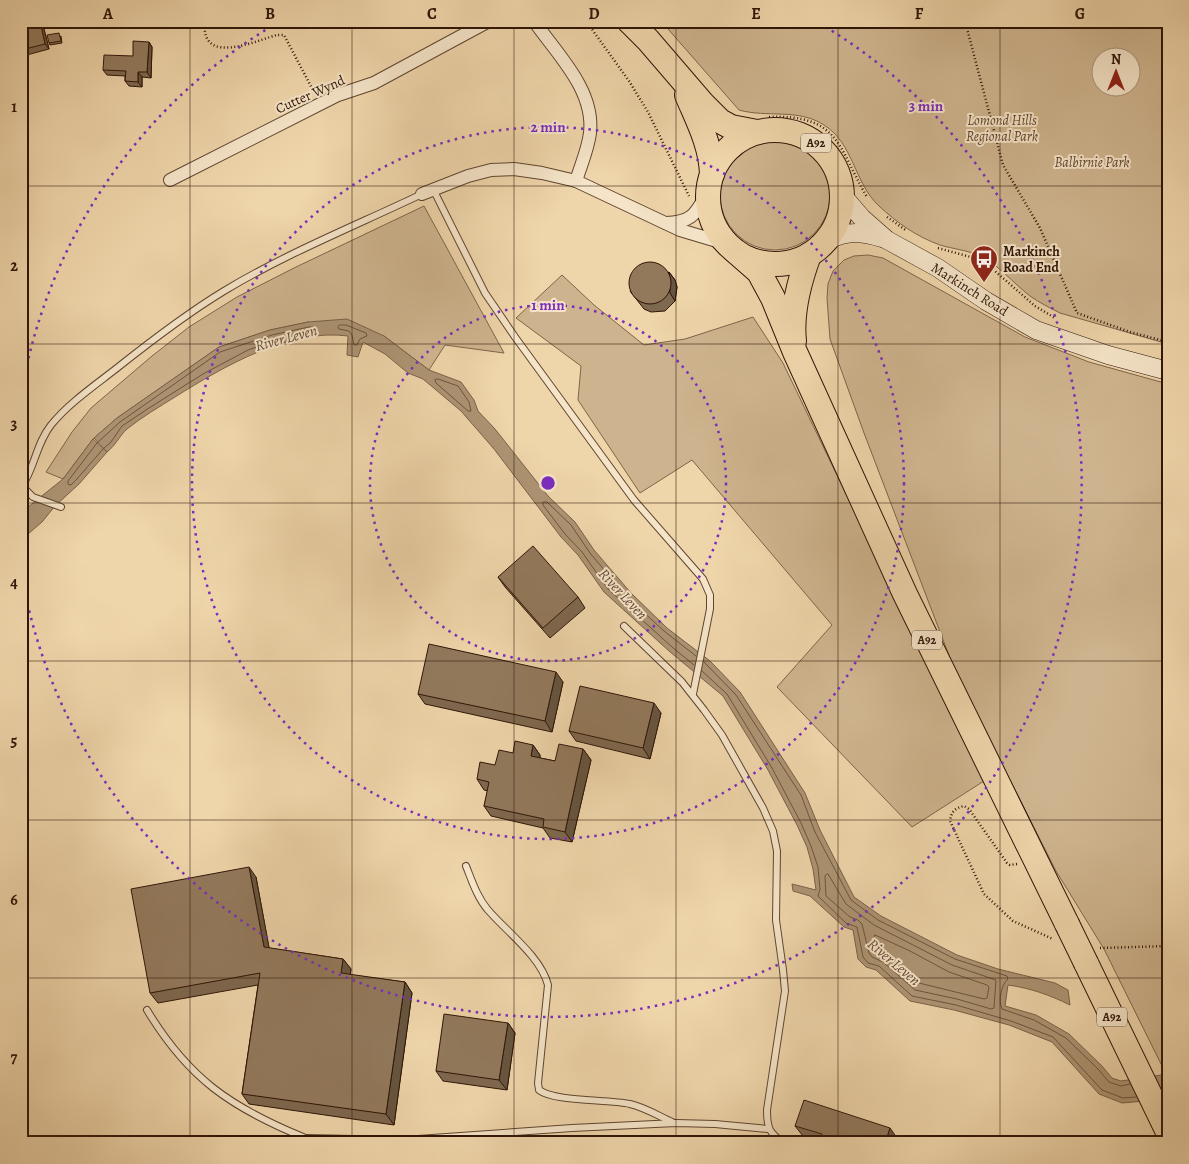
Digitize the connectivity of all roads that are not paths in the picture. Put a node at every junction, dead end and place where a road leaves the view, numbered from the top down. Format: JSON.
{"nodes":[{"id":1,"x":489,"y":21,"type":"edge"},
{"id":2,"x":534,"y":21,"type":"edge"},
{"id":3,"x":629,"y":21,"type":"edge"},
{"id":4,"x":674,"y":69,"type":"junction"},
{"id":5,"x":761,"y":125,"type":"junction"},
{"id":6,"x":170,"y":180,"type":"dead end"},
{"id":7,"x":576,"y":181,"type":"junction"},
{"id":8,"x":705,"y":187,"type":"junction"},
{"id":9,"x":427,"y":192,"type":"junction"},
{"id":10,"x":843,"y":196,"type":"junction"},
{"id":11,"x":663,"y":223,"type":"junction"},
{"id":12,"x":828,"y":240,"type":"junction"},
{"id":13,"x":887,"y":240,"type":"junction"},
{"id":14,"x":731,"y":247,"type":"junction"},
{"id":15,"x":809,"y":255,"type":"junction"},
{"id":16,"x":795,"y":352,"type":"junction"},
{"id":17,"x":1168,"y":371,"type":"edge"},
{"id":18,"x":61,"y":507,"type":"dead end"},
{"id":19,"x":624,"y":626,"type":"dead end"},
{"id":20,"x":693,"y":694,"type":"junction"},
{"id":21,"x":466,"y":866,"type":"dead end"},
{"id":22,"x":147,"y":1010,"type":"dead end"},
{"id":23,"x":676,"y":1123,"type":"junction"},
{"id":24,"x":768,"y":1129,"type":"junction"},
{"id":25,"x":1168,"y":1132,"type":"edge"},
{"id":26,"x":305,"y":1138,"type":"junction"},
{"id":27,"x":239,"y":1143,"type":"edge"},
{"id":28,"x":784,"y":1143,"type":"edge"}],
"edges":[{"from":1,"to":6,"type":"street","name":"Cutter Wynd"},
{"from":2,"to":7,"type":"street"},
{"from":3,"to":4,"type":"highway","number":"A92"},
{"from":4,"to":5,"type":"highway","number":"A92"},
{"from":4,"to":8,"type":"highway","number":"A92"},
{"from":5,"to":8,"type":"highway","number":"A92"},
{"from":5,"to":10,"type":"highway","number":"A92"},
{"from":7,"to":9,"type":"street"},
{"from":7,"to":11,"type":"street"},
{"from":8,"to":11,"type":"street"},
{"from":8,"to":14,"type":"highway","number":"A92"},
{"from":9,"to":18,"type":"lane"},
{"from":9,"to":20,"type":"lane"},
{"from":10,"to":12,"type":"highway","number":"A92"},
{"from":10,"to":13,"type":"main road","name":"Markinch Road"},
{"from":11,"to":14,"type":"street"},
{"from":12,"to":13,"type":"main road","name":"Markinch Road"},
{"from":12,"to":15,"type":"highway","number":"A92"},
{"from":13,"to":17,"type":"main road","name":"Markinch Road"},
{"from":14,"to":15,"type":"highway","number":"A92"},
{"from":14,"to":16,"type":"highway","number":"A92"},
{"from":15,"to":16,"type":"highway","number":"A92"},
{"from":16,"to":25,"type":"highway","number":"A92","bridge":true},
{"from":19,"to":20,"type":"lane"},
{"from":20,"to":24,"type":"lane"},
{"from":21,"to":23,"type":"lane"},
{"from":22,"to":26,"type":"lane"},
{"from":23,"to":24,"type":"lane"},
{"from":23,"to":26,"type":"lane"},
{"from":24,"to":28,"type":"lane"},
{"from":26,"to":27,"type":"lane"}]}
